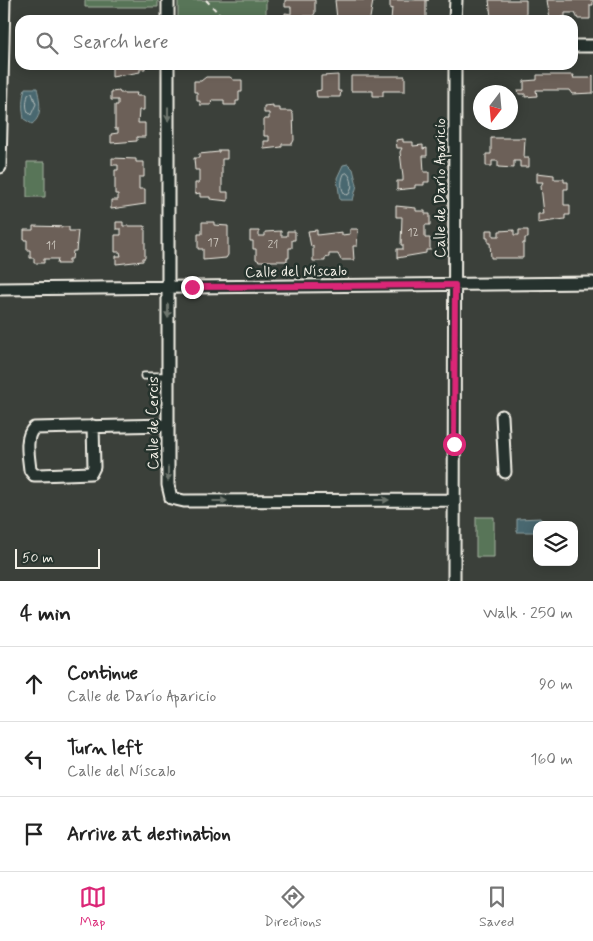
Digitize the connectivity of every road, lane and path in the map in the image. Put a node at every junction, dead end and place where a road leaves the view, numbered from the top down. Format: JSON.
{"nodes":[{"id":1,"x":4,"y":0,"type":"edge"},
{"id":2,"x":168,"y":0,"type":"edge"},
{"id":3,"x":206,"y":0,"type":"edge"},
{"id":4,"x":456,"y":0,"type":"edge"},
{"id":5,"x":168,"y":15,"type":"edge"},
{"id":6,"x":220,"y":15,"type":"edge"},
{"id":7,"x":456,"y":15,"type":"edge"},
{"id":8,"x":578,"y":46,"type":"edge"},
{"id":9,"x":593,"y":46,"type":"edge"},
{"id":10,"x":168,"y":70,"type":"edge"},
{"id":11,"x":455,"y":70,"type":"edge"},
{"id":12,"x":0,"y":167,"type":"edge"},
{"id":13,"x":593,"y":284,"type":"edge"},
{"id":14,"x":455,"y":285,"type":"junction"},
{"id":15,"x":168,"y":287,"type":"junction"},
{"id":16,"x":0,"y":289,"type":"edge"},
{"id":17,"x":144,"y":376,"type":"dead end"},
{"id":18,"x":168,"y":376,"type":"junction"},
{"id":19,"x":502,"y":416,"type":"dead end"},
{"id":20,"x":168,"y":425,"type":"junction"},
{"id":21,"x":93,"y":426,"type":"junction"},
{"id":22,"x":505,"y":472,"type":"dead end"},
{"id":23,"x":454,"y":500,"type":"junction"},
{"id":24,"x":454,"y":581,"type":"edge"}],
"edges":[{"from":1,"to":12,"type":"street"},
{"from":2,"to":5,"type":"street"},
{"from":3,"to":6,"type":"path"},
{"from":4,"to":7,"type":"street"},
{"from":8,"to":9,"type":"street"},
{"from":10,"to":15,"type":"street","name":"Calle de Cercis","one_way":true},
{"from":11,"to":14,"type":"street","name":"Calle de Darío Aparicio"},
{"from":13,"to":14,"type":"street","name":"Calle del Níscalo"},
{"from":14,"to":15,"type":"street","name":"Calle del Níscalo"},
{"from":14,"to":23,"type":"street","name":"Calle de Darío Aparicio"},
{"from":15,"to":16,"type":"street","name":"Calle del Níscalo"},
{"from":15,"to":18,"type":"street","name":"Calle de Cercis","one_way":true},
{"from":17,"to":18,"type":"lane"},
{"from":18,"to":20,"type":"street","name":"Calle de Cercis"},
{"from":19,"to":22,"type":"street"},
{"from":20,"to":21,"type":"street"},
{"from":20,"to":23,"type":"street","name":"Calle de Cercis","one_way":true},
{"from":21,"to":21,"type":"street"},
{"from":23,"to":24,"type":"street","name":"Calle de Darío Aparicio"}]}
